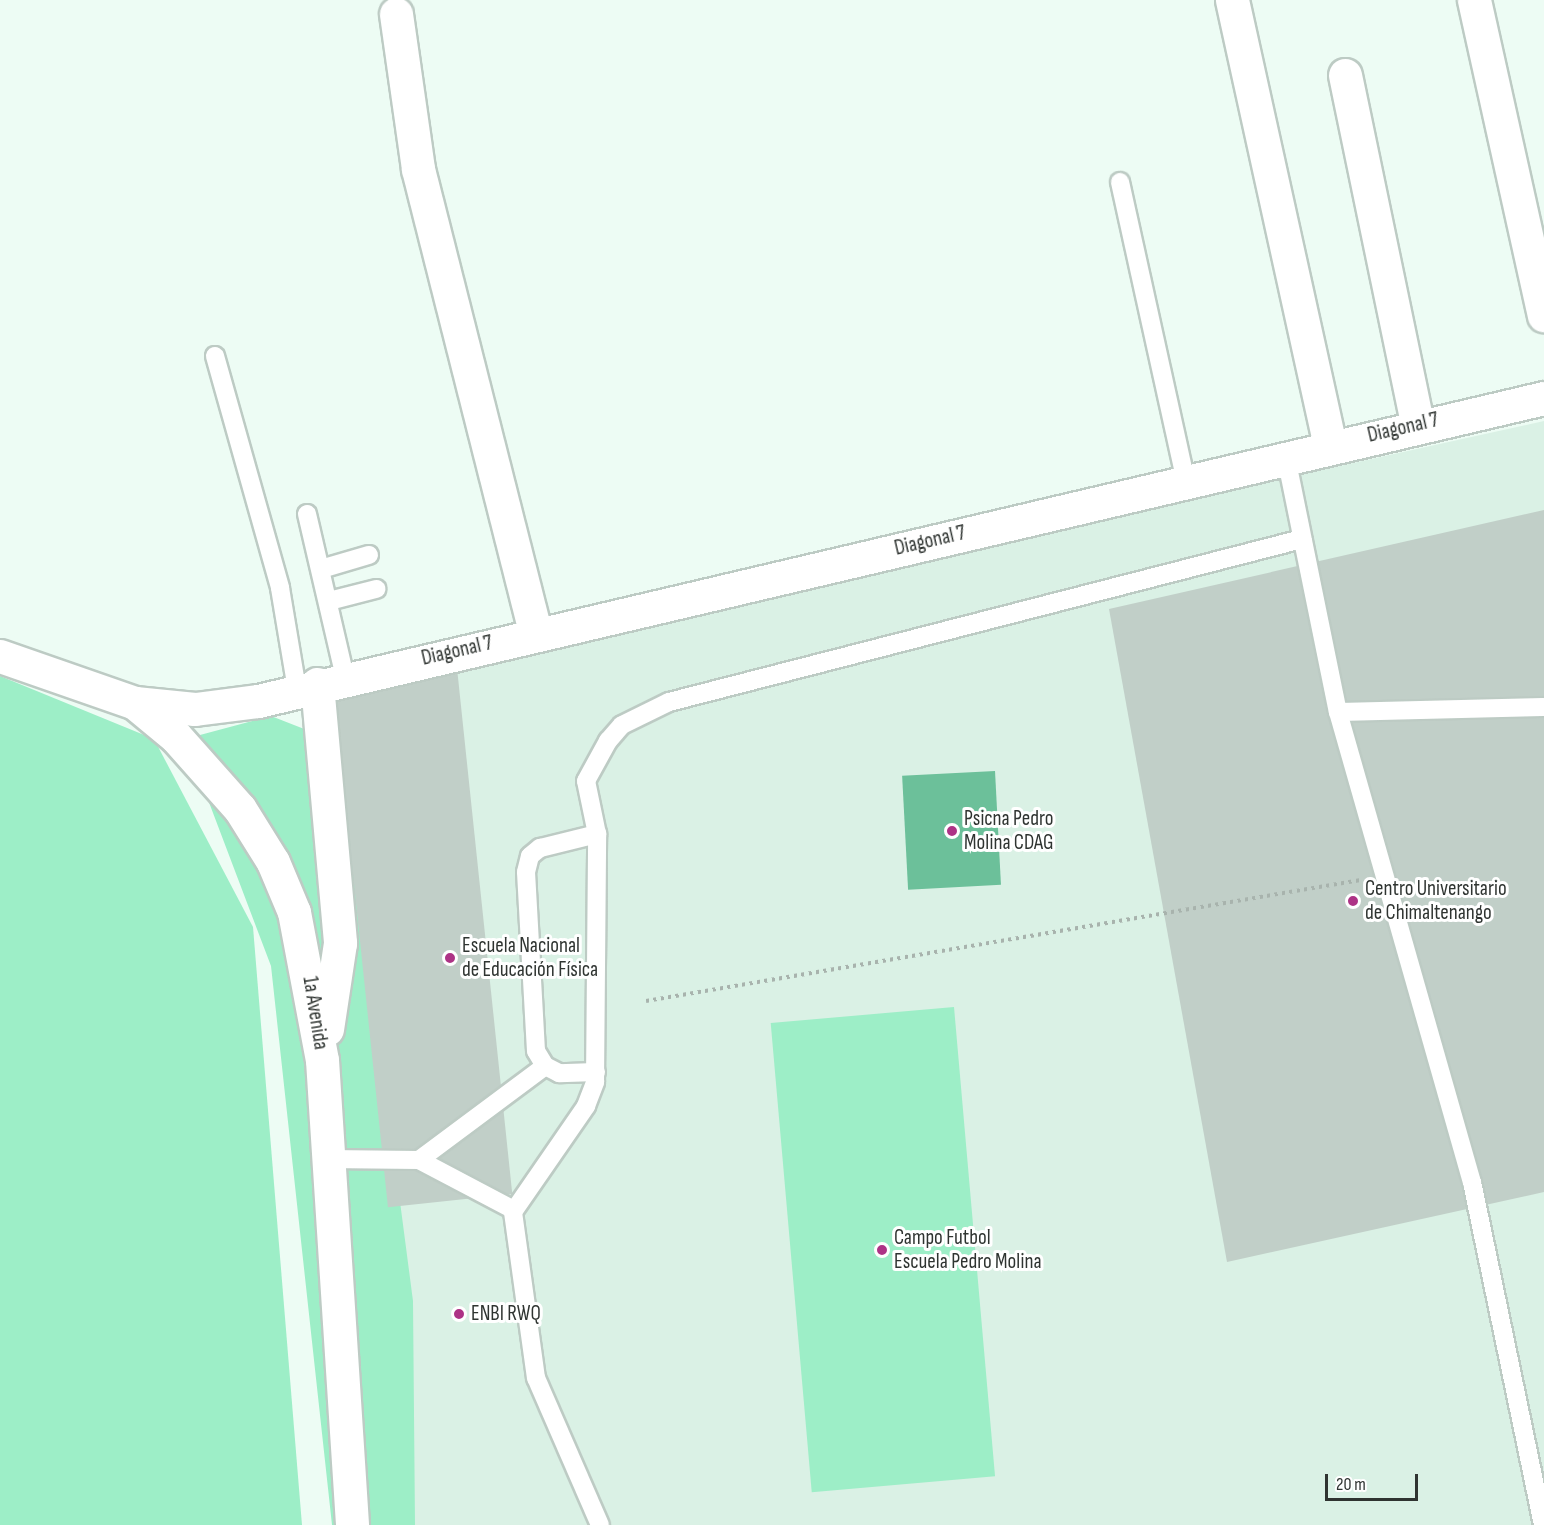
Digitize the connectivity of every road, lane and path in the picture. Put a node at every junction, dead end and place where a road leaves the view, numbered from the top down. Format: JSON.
{"nodes":[{"id":1,"x":1232,"y":0,"type":"edge"},
{"id":2,"x":1474,"y":0,"type":"edge"},
{"id":3,"x":396,"y":14,"type":"dead end"},
{"id":4,"x":1345,"y":75,"type":"dead end"},
{"id":5,"x":1120,"y":182,"type":"dead end"},
{"id":6,"x":1544,"y":315,"type":"edge"},
{"id":7,"x":215,"y":356,"type":"dead end"},
{"id":8,"x":1544,"y":398,"type":"edge"},
{"id":9,"x":1417,"y":424,"type":"junction"},
{"id":10,"x":1330,"y":446,"type":"junction"},
{"id":11,"x":1286,"y":457,"type":"junction"},
{"id":12,"x":1186,"y":481,"type":"junction"},
{"id":13,"x":307,"y":514,"type":"dead end"},
{"id":14,"x":1302,"y":539,"type":"junction"},
{"id":15,"x":369,"y":555,"type":"dead end"},
{"id":16,"x":321,"y":569,"type":"junction"},
{"id":17,"x":376,"y":589,"type":"dead end"},
{"id":18,"x":329,"y":602,"type":"junction"},
{"id":19,"x":535,"y":633,"type":"junction"},
{"id":20,"x":0,"y":656,"type":"edge"},
{"id":21,"x":320,"y":683,"type":"junction"},
{"id":22,"x":135,"y":703,"type":"junction"},
{"id":23,"x":1544,"y":707,"type":"edge"},
{"id":24,"x":1338,"y":712,"type":"junction"},
{"id":25,"x":597,"y":834,"type":"junction"},
{"id":26,"x":1384,"y":876,"type":"junction"},
{"id":27,"x":646,"y":1001,"type":"dead end"},
{"id":28,"x":322,"y":1060,"type":"junction"},
{"id":29,"x":545,"y":1066,"type":"junction"},
{"id":30,"x":596,"y":1072,"type":"junction"},
{"id":31,"x":327,"y":1159,"type":"junction"},
{"id":32,"x":419,"y":1160,"type":"junction"},
{"id":33,"x":514,"y":1210,"type":"junction"},
{"id":34,"x":352,"y":1525,"type":"edge"},
{"id":35,"x":600,"y":1525,"type":"edge"},
{"id":36,"x":1543,"y":1525,"type":"edge"}],
"edges":[{"from":1,"to":10,"type":"street"},
{"from":2,"to":6,"type":"street"},
{"from":3,"to":19,"type":"street"},
{"from":4,"to":9,"type":"street"},
{"from":5,"to":12,"type":"lane"},
{"from":7,"to":21,"type":"lane"},
{"from":8,"to":9,"type":"street","name":"Diagonal 7"},
{"from":9,"to":10,"type":"street","name":"Diagonal 7"},
{"from":10,"to":11,"type":"street","name":"Diagonal 7"},
{"from":11,"to":12,"type":"street","name":"Diagonal 7"},
{"from":11,"to":14,"type":"lane"},
{"from":12,"to":19,"type":"street","name":"Diagonal 7"},
{"from":13,"to":16,"type":"lane"},
{"from":14,"to":24,"type":"lane"},
{"from":14,"to":25,"type":"lane"},
{"from":15,"to":16,"type":"lane"},
{"from":16,"to":18,"type":"lane"},
{"from":17,"to":18,"type":"lane"},
{"from":18,"to":21,"type":"lane"},
{"from":19,"to":21,"type":"street","name":"Diagonal 7"},
{"from":20,"to":22,"type":"street","name":"1a Avenida"},
{"from":21,"to":22,"type":"street","name":"Diagonal 7"},
{"from":21,"to":28,"type":"street"},
{"from":22,"to":28,"type":"street","name":"1a Avenida"},
{"from":23,"to":24,"type":"lane"},
{"from":24,"to":26,"type":"lane"},
{"from":25,"to":29,"type":"lane"},
{"from":25,"to":30,"type":"lane"},
{"from":26,"to":27,"type":"path"},
{"from":26,"to":36,"type":"lane"},
{"from":28,"to":31,"type":"street","name":"1a Avenida"},
{"from":29,"to":30,"type":"lane"},
{"from":29,"to":32,"type":"lane"},
{"from":30,"to":33,"type":"lane"},
{"from":31,"to":32,"type":"lane"},
{"from":31,"to":34,"type":"street","name":"1a Avenida"},
{"from":32,"to":33,"type":"lane"},
{"from":33,"to":35,"type":"lane"}]}
